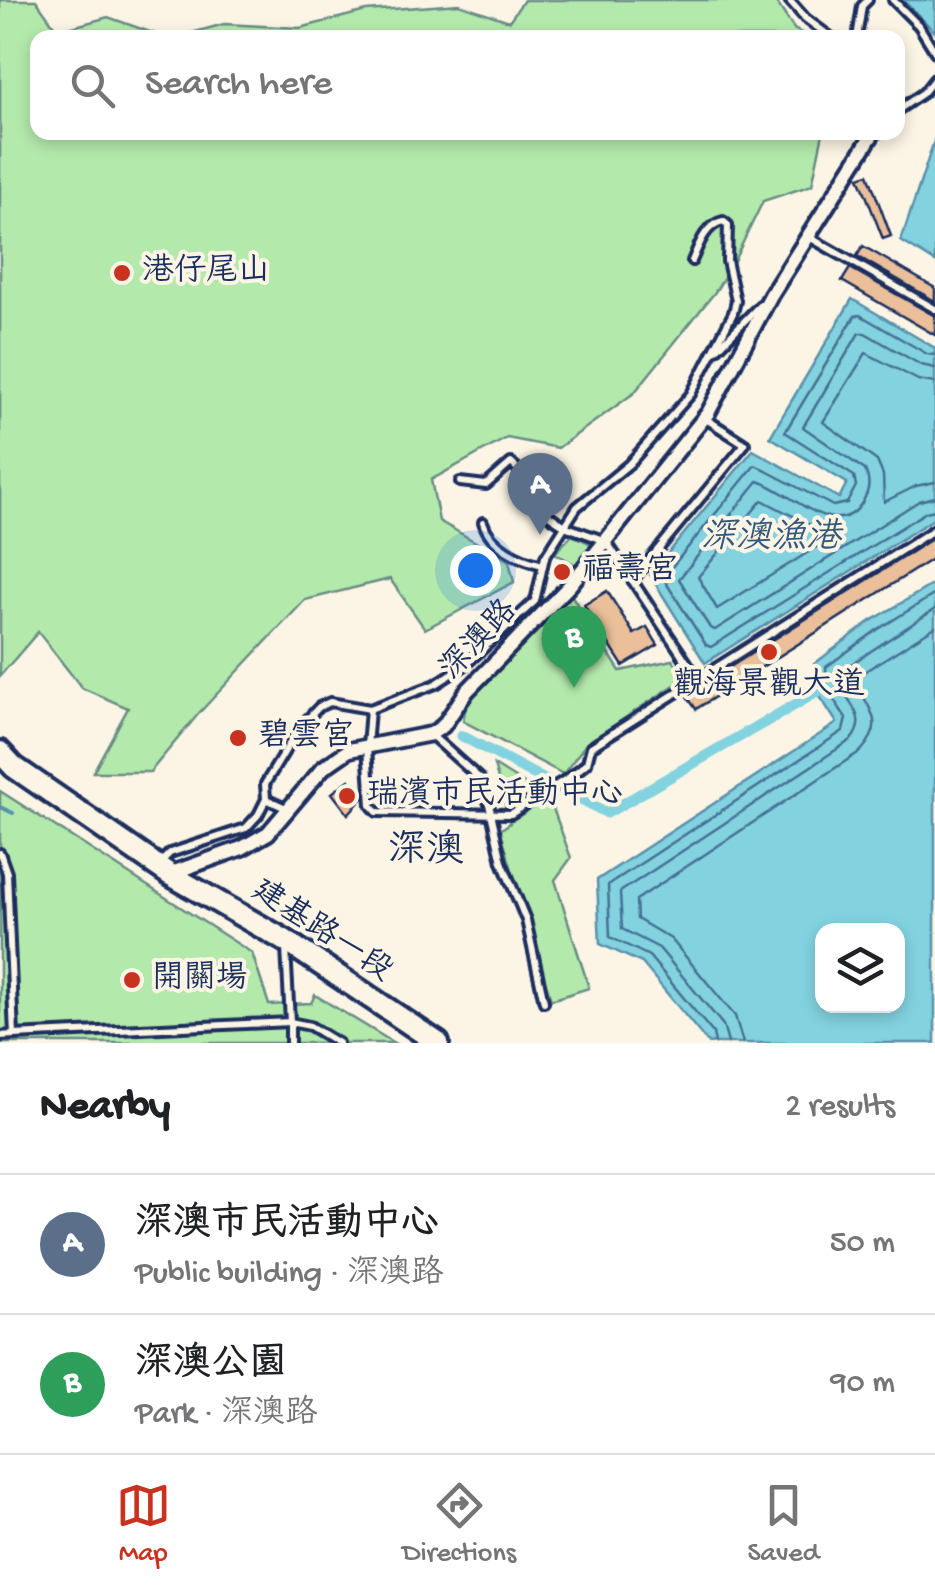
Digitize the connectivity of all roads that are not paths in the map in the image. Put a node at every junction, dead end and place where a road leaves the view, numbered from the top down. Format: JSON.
{"nodes":[{"id":1,"x":789,"y":0,"type":"edge"},
{"id":2,"x":868,"y":0,"type":"edge"},
{"id":3,"x":893,"y":0,"type":"edge"},
{"id":4,"x":818,"y":30,"type":"edge"},
{"id":5,"x":858,"y":30,"type":"edge"},
{"id":6,"x":935,"y":52,"type":"edge"},
{"id":7,"x":935,"y":78,"type":"edge"},
{"id":8,"x":905,"y":105,"type":"edge"},
{"id":9,"x":869,"y":140,"type":"edge"},
{"id":10,"x":809,"y":237,"type":"junction"},
{"id":11,"x":692,"y":261,"type":"dead end"},
{"id":12,"x":772,"y":295,"type":"junction"},
{"id":13,"x":935,"y":309,"type":"edge"},
{"id":14,"x":708,"y":358,"type":"junction"},
{"id":15,"x":704,"y":418,"type":"junction"},
{"id":16,"x":460,"y":482,"type":"dead end"},
{"id":17,"x":483,"y":522,"type":"dead end"},
{"id":18,"x":566,"y":527,"type":"junction"},
{"id":19,"x":935,"y":529,"type":"edge"},
{"id":20,"x":606,"y":541,"type":"junction"},
{"id":21,"x":544,"y":565,"type":"junction"},
{"id":22,"x":633,"y":580,"type":"junction"},
{"id":23,"x":698,"y":679,"type":"junction"},
{"id":24,"x":370,"y":710,"type":"junction"},
{"id":25,"x":431,"y":734,"type":"junction"},
{"id":26,"x":367,"y":746,"type":"junction"},
{"id":27,"x":0,"y":752,"type":"edge"},
{"id":28,"x":266,"y":799,"type":"junction"},
{"id":29,"x":290,"y":810,"type":"junction"},
{"id":30,"x":492,"y":816,"type":"junction"},
{"id":31,"x":0,"y":853,"type":"edge"},
{"id":32,"x":164,"y":869,"type":"junction"},
{"id":33,"x":286,"y":942,"type":"junction"},
{"id":34,"x":544,"y":1002,"type":"dead end"},
{"id":35,"x":290,"y":1022,"type":"junction"},
{"id":36,"x":14,"y":1035,"type":"junction"},
{"id":37,"x":0,"y":1036,"type":"edge"},
{"id":38,"x":290,"y":1043,"type":"edge"},
{"id":39,"x":338,"y":1043,"type":"edge"},
{"id":40,"x":438,"y":1043,"type":"edge"}],
"edges":[{"from":1,"to":4,"type":"lane"},
{"from":2,"to":5,"type":"lane"},
{"from":3,"to":6,"type":"lane"},
{"from":7,"to":8,"type":"lane"},
{"from":9,"to":10,"type":"street","name":"深澳路"},
{"from":10,"to":12,"type":"street","name":"深澳路"},
{"from":10,"to":13,"type":"lane"},
{"from":11,"to":14,"type":"lane"},
{"from":12,"to":14,"type":"lane"},
{"from":12,"to":15,"type":"street","name":"深澳路"},
{"from":14,"to":18,"type":"lane"},
{"from":15,"to":20,"type":"street","name":"深澳路"},
{"from":15,"to":22,"type":"lane"},
{"from":16,"to":18,"type":"lane"},
{"from":17,"to":21,"type":"lane"},
{"from":18,"to":20,"type":"lane"},
{"from":18,"to":21,"type":"lane"},
{"from":19,"to":23,"type":"lane"},
{"from":20,"to":22,"type":"lane"},
{"from":20,"to":25,"type":"street","name":"深澳路"},
{"from":21,"to":24,"type":"lane"},
{"from":22,"to":23,"type":"lane"},
{"from":23,"to":30,"type":"lane"},
{"from":24,"to":26,"type":"lane"},
{"from":24,"to":28,"type":"lane"},
{"from":25,"to":26,"type":"street"},
{"from":25,"to":30,"type":"lane"},
{"from":26,"to":29,"type":"street"},
{"from":26,"to":30,"type":"lane"},
{"from":27,"to":32,"type":"main road","name":"建基路一段"},
{"from":28,"to":29,"type":"lane"},
{"from":28,"to":32,"type":"lane"},
{"from":29,"to":32,"type":"street"},
{"from":30,"to":34,"type":"lane"},
{"from":31,"to":36,"type":"lane"},
{"from":32,"to":33,"type":"main road","name":"建基路一段"},
{"from":33,"to":35,"type":"lane"},
{"from":33,"to":40,"type":"main road","name":"建基路一段"},
{"from":35,"to":36,"type":"lane"},
{"from":35,"to":38,"type":"lane"},
{"from":35,"to":39,"type":"lane"},
{"from":36,"to":37,"type":"lane"}]}
